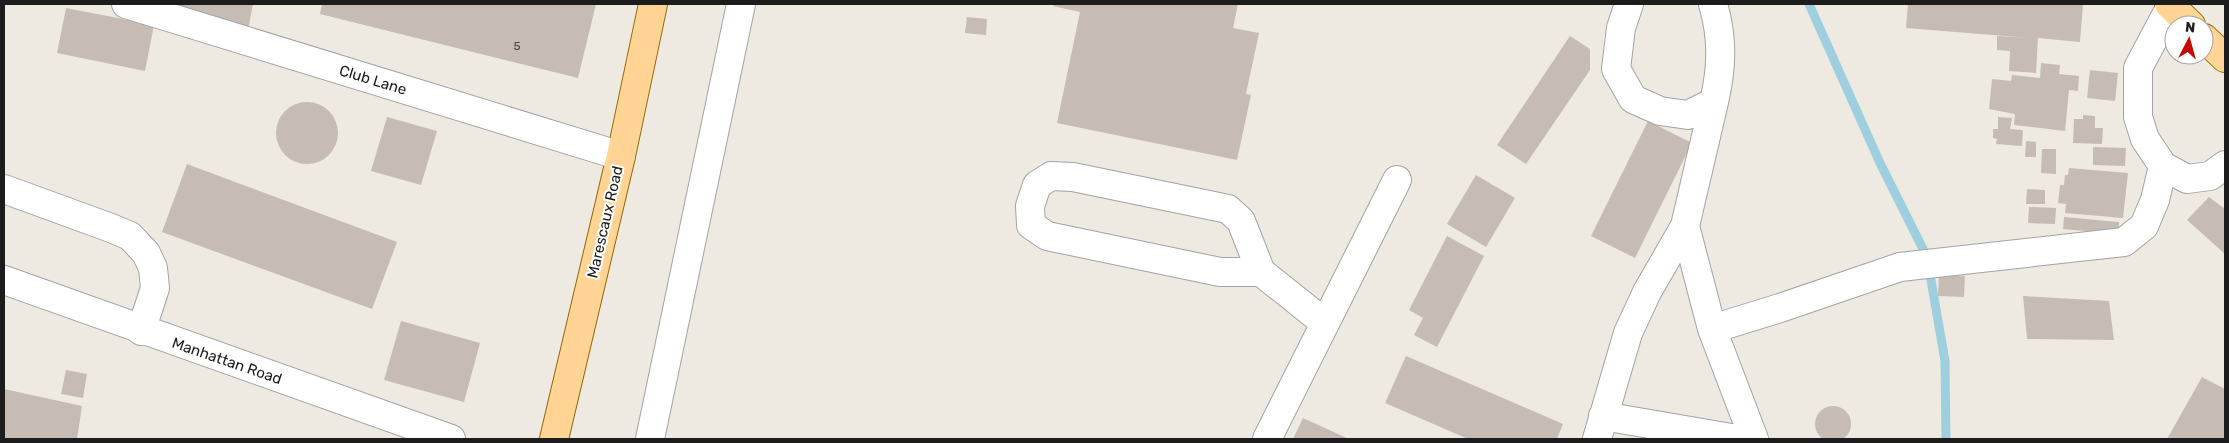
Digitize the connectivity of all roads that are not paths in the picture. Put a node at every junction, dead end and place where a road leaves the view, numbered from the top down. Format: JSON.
{"nodes":[{"id":1,"x":126,"y":4,"type":"edge"},
{"id":2,"x":653,"y":4,"type":"edge"},
{"id":3,"x":741,"y":4,"type":"edge"},
{"id":4,"x":1629,"y":4,"type":"edge"},
{"id":5,"x":1713,"y":4,"type":"edge"},
{"id":6,"x":2170,"y":5,"type":"edge"},
{"id":7,"x":2180,"y":15,"type":"edge"},
{"id":8,"x":2214,"y":48,"type":"edge"},
{"id":9,"x":2225,"y":58,"type":"edge"},
{"id":10,"x":1714,"y":102,"type":"junction"},
{"id":11,"x":620,"y":156,"type":"junction"},
{"id":12,"x":2225,"y":165,"type":"edge"},
{"id":13,"x":2163,"y":166,"type":"junction"},
{"id":14,"x":1397,"y":180,"type":"dead end"},
{"id":15,"x":4,"y":189,"type":"edge"},
{"id":16,"x":1685,"y":226,"type":"junction"},
{"id":17,"x":1261,"y":272,"type":"junction"},
{"id":18,"x":4,"y":280,"type":"edge"},
{"id":19,"x":1326,"y":323,"type":"junction"},
{"id":20,"x":1712,"y":329,"type":"junction"},
{"id":21,"x":141,"y":331,"type":"junction"},
{"id":22,"x":1600,"y":428,"type":"edge"},
{"id":23,"x":451,"y":439,"type":"edge"},
{"id":24,"x":554,"y":439,"type":"edge"},
{"id":25,"x":650,"y":439,"type":"edge"},
{"id":26,"x":1267,"y":439,"type":"edge"},
{"id":27,"x":1737,"y":439,"type":"edge"},
{"id":28,"x":1754,"y":439,"type":"edge"}],
"edges":[{"from":1,"to":11,"type":"street","name":"Club Lane"},
{"from":2,"to":11,"type":"main road","name":"Marescaux Road"},
{"from":3,"to":25,"type":"street"},
{"from":4,"to":10,"type":"street"},
{"from":5,"to":10,"type":"street"},
{"from":6,"to":7,"type":"main road"},
{"from":6,"to":13,"type":"street"},
{"from":8,"to":9,"type":"main road"},
{"from":10,"to":16,"type":"street"},
{"from":11,"to":24,"type":"main road","name":"Marescaux Road"},
{"from":12,"to":13,"type":"street"},
{"from":13,"to":20,"type":"street"},
{"from":14,"to":19,"type":"street"},
{"from":15,"to":21,"type":"street"},
{"from":16,"to":20,"type":"street"},
{"from":16,"to":22,"type":"street"},
{"from":17,"to":17,"type":"street"},
{"from":17,"to":19,"type":"street"},
{"from":18,"to":21,"type":"street","name":"Manhattan Road"},
{"from":19,"to":26,"type":"street"},
{"from":20,"to":28,"type":"street"},
{"from":21,"to":23,"type":"street","name":"Manhattan Road"},
{"from":22,"to":27,"type":"street"}]}
